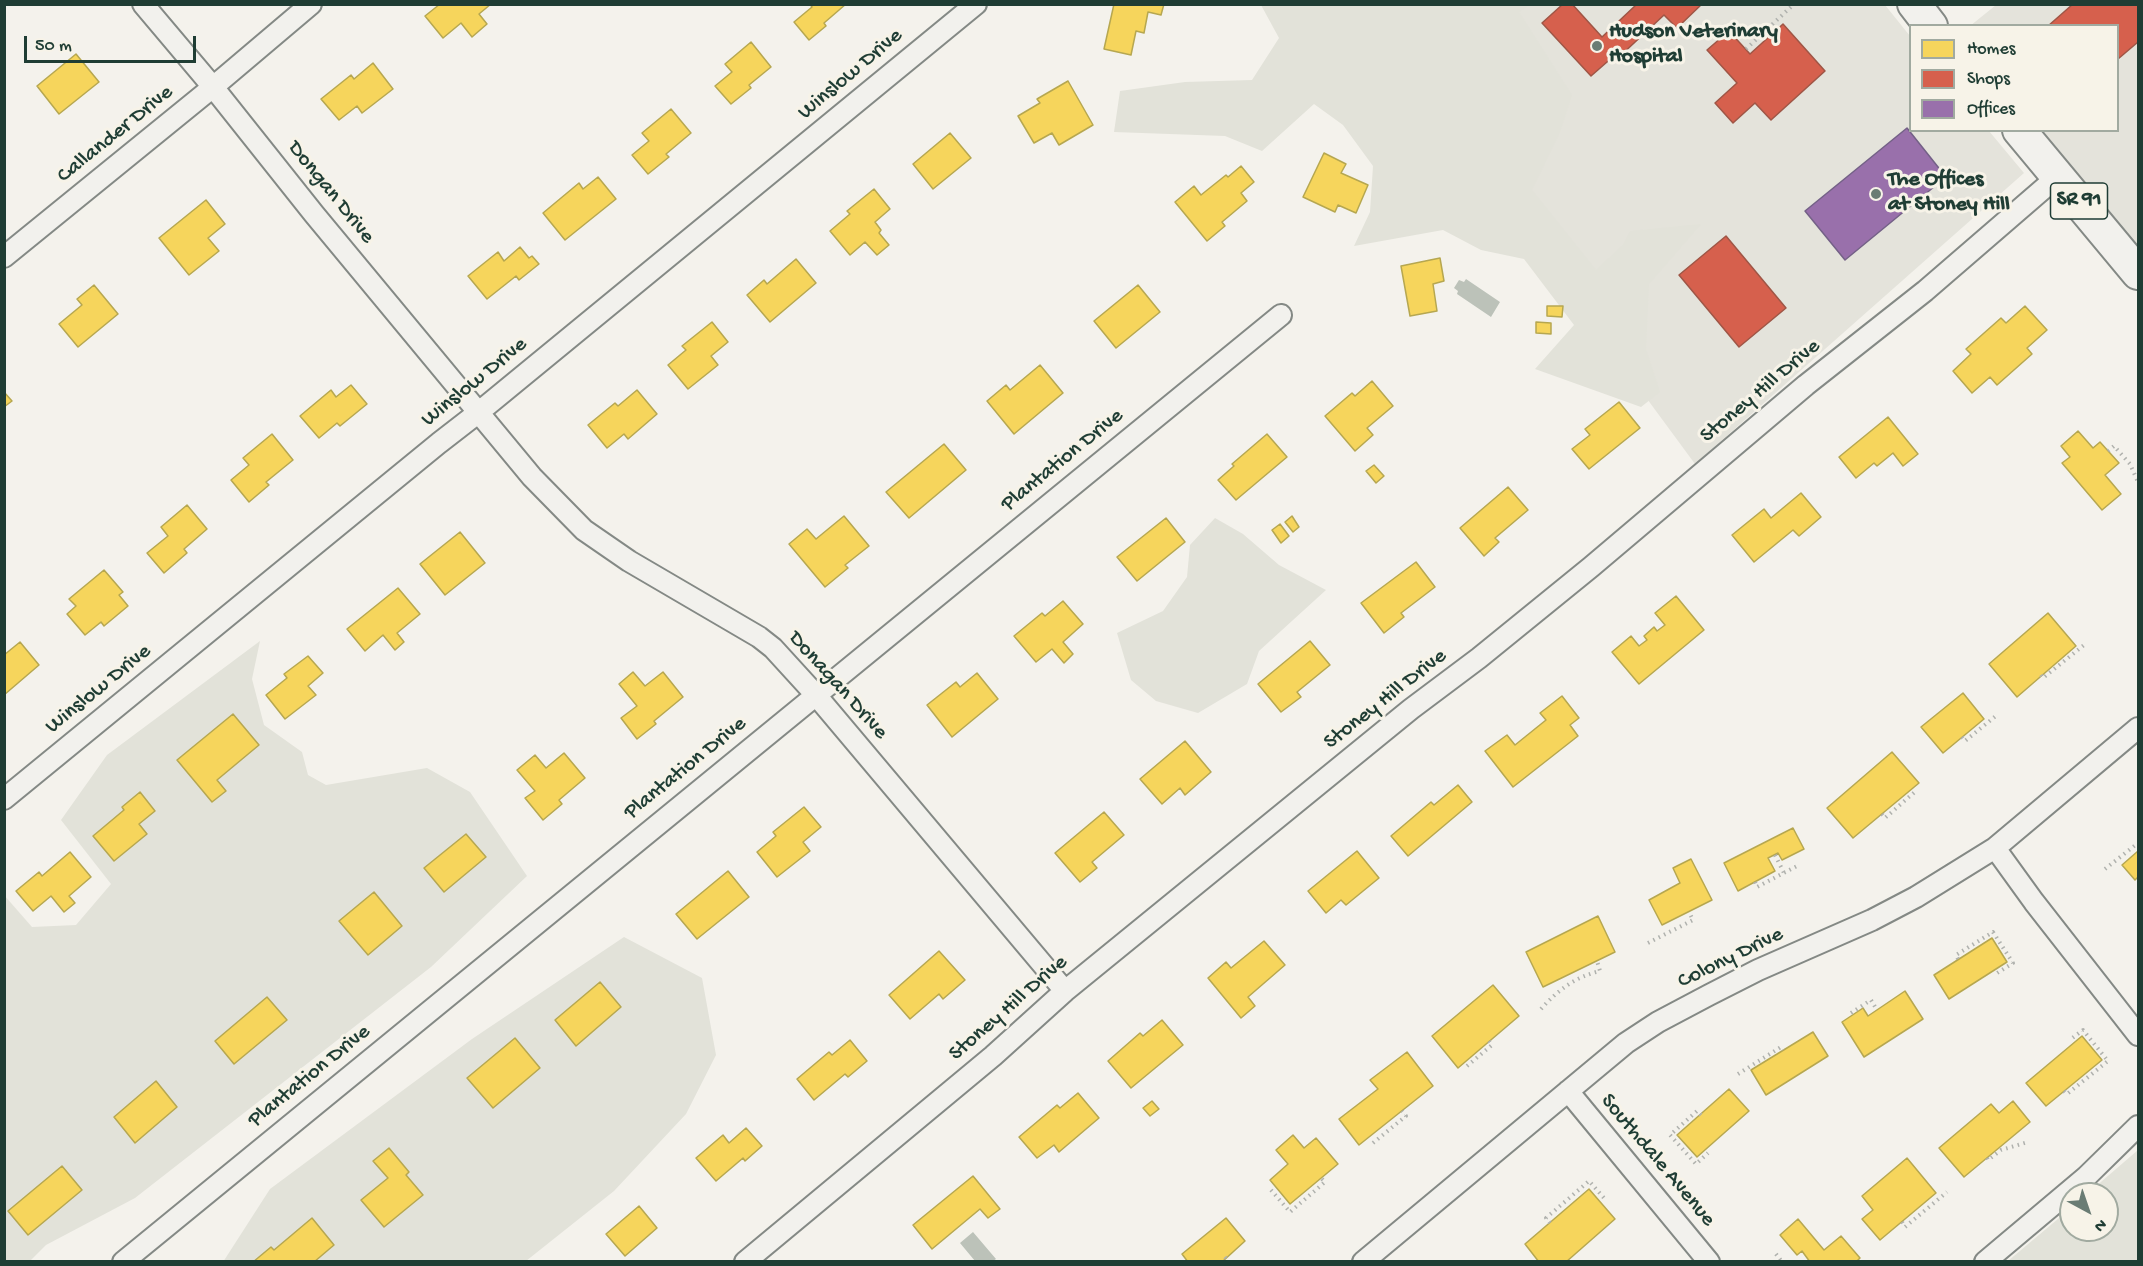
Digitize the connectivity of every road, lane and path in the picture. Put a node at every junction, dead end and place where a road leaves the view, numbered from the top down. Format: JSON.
{"nodes":[{"id":1,"x":143,"y":4,"type":"edge"},
{"id":2,"x":311,"y":4,"type":"edge"},
{"id":3,"x":976,"y":4,"type":"edge"},
{"id":4,"x":1794,"y":4,"type":"edge"},
{"id":5,"x":1914,"y":4,"type":"edge"},
{"id":6,"x":1929,"y":24,"type":"edge"},
{"id":7,"x":1746,"y":49,"type":"dead end"},
{"id":8,"x":213,"y":87,"type":"junction"},
{"id":9,"x":2021,"y":132,"type":"edge"},
{"id":10,"x":2057,"y":177,"type":"junction"},
{"id":11,"x":4,"y":257,"type":"edge"},
{"id":12,"x":2139,"y":273,"type":"edge"},
{"id":13,"x":1281,"y":315,"type":"dead end"},
{"id":14,"x":479,"y":412,"type":"junction"},
{"id":15,"x":2108,"y":451,"type":"dead end"},
{"id":16,"x":2139,"y":482,"type":"edge"},
{"id":17,"x":2084,"y":645,"type":"dead end"},
{"id":18,"x":2042,"y":675,"type":"dead end"},
{"id":19,"x":815,"y":694,"type":"junction"},
{"id":20,"x":1997,"y":715,"type":"dead end"},
{"id":21,"x":2139,"y":728,"type":"edge"},
{"id":22,"x":1962,"y":737,"type":"dead end"},
{"id":23,"x":1917,"y":790,"type":"dead end"},
{"id":24,"x":4,"y":799,"type":"edge"},
{"id":25,"x":1882,"y":814,"type":"dead end"},
{"id":26,"x":2139,"y":843,"type":"edge"},
{"id":27,"x":1995,"y":848,"type":"junction"},
{"id":28,"x":1775,"y":855,"type":"dead end"},
{"id":29,"x":1799,"y":865,"type":"dead end"},
{"id":30,"x":2105,"y":869,"type":"dead end"},
{"id":31,"x":1784,"y":873,"type":"junction"},
{"id":32,"x":1755,"y":882,"type":"dead end"},
{"id":33,"x":1689,"y":912,"type":"dead end"},
{"id":34,"x":1647,"y":943,"type":"dead end"},
{"id":35,"x":1958,"y":959,"type":"dead end"},
{"id":36,"x":1596,"y":961,"type":"dead end"},
{"id":37,"x":1994,"y":975,"type":"dead end"},
{"id":38,"x":1065,"y":991,"type":"junction"},
{"id":39,"x":1541,"y":1009,"type":"dead end"},
{"id":40,"x":1877,"y":1010,"type":"dead end"},
{"id":41,"x":1851,"y":1013,"type":"dead end"},
{"id":42,"x":2139,"y":1035,"type":"edge"},
{"id":43,"x":2071,"y":1039,"type":"dead end"},
{"id":44,"x":1489,"y":1041,"type":"dead end"},
{"id":45,"x":1783,"y":1050,"type":"dead end"},
{"id":46,"x":1467,"y":1066,"type":"dead end"},
{"id":47,"x":1738,"y":1074,"type":"dead end"},
{"id":48,"x":2064,"y":1090,"type":"dead end"},
{"id":49,"x":1568,"y":1091,"type":"junction"},
{"id":50,"x":1402,"y":1111,"type":"dead end"},
{"id":51,"x":1701,"y":1114,"type":"dead end"},
{"id":52,"x":2139,"y":1126,"type":"edge"},
{"id":53,"x":2028,"y":1142,"type":"dead end"},
{"id":54,"x":1373,"y":1143,"type":"dead end"},
{"id":55,"x":1708,"y":1152,"type":"dead end"},
{"id":56,"x":1987,"y":1158,"type":"dead end"},
{"id":57,"x":1321,"y":1178,"type":"dead end"},
{"id":58,"x":1272,"y":1190,"type":"dead end"},
{"id":59,"x":1947,"y":1192,"type":"dead end"},
{"id":60,"x":1604,"y":1198,"type":"dead end"},
{"id":61,"x":1550,"y":1222,"type":"dead end"},
{"id":62,"x":1902,"y":1222,"type":"dead end"},
{"id":63,"x":1776,"y":1254,"type":"dead end"},
{"id":64,"x":123,"y":1262,"type":"edge"},
{"id":65,"x":745,"y":1262,"type":"edge"},
{"id":66,"x":1363,"y":1262,"type":"edge"},
{"id":67,"x":1709,"y":1262,"type":"edge"},
{"id":68,"x":1782,"y":1262,"type":"edge"},
{"id":69,"x":1985,"y":1262,"type":"edge"}],
"edges":[{"from":1,"to":8,"type":"street","name":"Dongan Drive"},
{"from":2,"to":8,"type":"street","name":"Callander Drive"},
{"from":3,"to":14,"type":"street","name":"Winslow Drive"},
{"from":4,"to":7,"type":"path"},
{"from":5,"to":6,"type":"main road"},
{"from":8,"to":11,"type":"street","name":"Callander Drive"},
{"from":8,"to":14,"type":"street","name":"Dongan Drive"},
{"from":9,"to":10,"type":"main road","number":"SR 91"},
{"from":10,"to":12,"type":"main road","number":"SR 91"},
{"from":10,"to":38,"type":"street","name":"Stoney Hill Drive"},
{"from":13,"to":19,"type":"street","name":"Plantation Drive"},
{"from":14,"to":19,"type":"street","name":"Donagan Drive"},
{"from":14,"to":24,"type":"street","name":"Winslow Drive"},
{"from":15,"to":16,"type":"path"},
{"from":17,"to":18,"type":"path"},
{"from":19,"to":38,"type":"street","name":"Donagan Drive"},
{"from":19,"to":64,"type":"street","name":"Plantation Drive"},
{"from":20,"to":22,"type":"path"},
{"from":21,"to":27,"type":"street","name":"Colony Drive"},
{"from":23,"to":25,"type":"path"},
{"from":26,"to":30,"type":"path"},
{"from":27,"to":42,"type":"street"},
{"from":27,"to":49,"type":"street","name":"Colony Drive"},
{"from":28,"to":31,"type":"path"},
{"from":29,"to":31,"type":"path"},
{"from":31,"to":32,"type":"path"},
{"from":33,"to":34,"type":"path"},
{"from":35,"to":37,"type":"path"},
{"from":36,"to":39,"type":"path"},
{"from":38,"to":65,"type":"street","name":"Stoney Hill Drive"},
{"from":40,"to":41,"type":"path"},
{"from":43,"to":48,"type":"path"},
{"from":44,"to":46,"type":"path"},
{"from":45,"to":47,"type":"path"},
{"from":49,"to":66,"type":"street","name":"Colony Drive"},
{"from":49,"to":67,"type":"street","name":"Southdale Avenue"},
{"from":50,"to":54,"type":"path"},
{"from":51,"to":55,"type":"path"},
{"from":52,"to":69,"type":"street"},
{"from":53,"to":56,"type":"path"},
{"from":57,"to":58,"type":"path"},
{"from":59,"to":62,"type":"path"},
{"from":60,"to":61,"type":"path"},
{"from":63,"to":68,"type":"path"}]}
